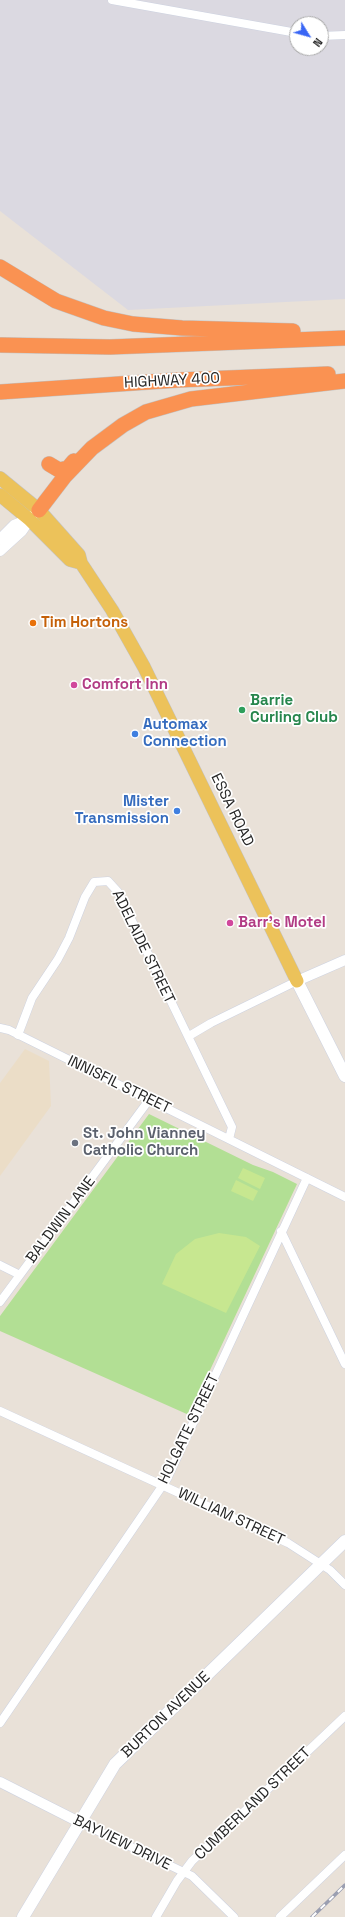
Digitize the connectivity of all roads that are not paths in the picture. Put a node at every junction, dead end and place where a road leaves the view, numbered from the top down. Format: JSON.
{"nodes":[{"id":1,"x":112,"y":0,"type":"edge"},
{"id":2,"x":289,"y":32,"type":"edge"},
{"id":3,"x":345,"y":34,"type":"edge"},
{"id":4,"x":329,"y":35,"type":"edge"},
{"id":5,"x":0,"y":267,"type":"edge"},
{"id":6,"x":345,"y":338,"type":"edge"},
{"id":7,"x":318,"y":340,"type":"junction"},
{"id":8,"x":0,"y":345,"type":"edge"},
{"id":9,"x":345,"y":373,"type":"edge"},
{"id":10,"x":345,"y":381,"type":"edge"},
{"id":11,"x":0,"y":392,"type":"edge"},
{"id":12,"x":92,"y":448,"type":"junction"},
{"id":13,"x":49,"y":464,"type":"dead end"},
{"id":14,"x":0,"y":478,"type":"edge"},
{"id":15,"x":0,"y":495,"type":"edge"},
{"id":16,"x":34,"y":514,"type":"junction"},
{"id":17,"x":0,"y":539,"type":"edge"},
{"id":18,"x":0,"y":551,"type":"edge"},
{"id":19,"x":345,"y":960,"type":"edge"},
{"id":20,"x":297,"y":981,"type":"junction"},
{"id":21,"x":0,"y":1028,"type":"edge"},
{"id":22,"x":18,"y":1035,"type":"junction"},
{"id":23,"x":189,"y":1036,"type":"junction"},
{"id":24,"x":345,"y":1076,"type":"edge"},
{"id":25,"x":149,"y":1100,"type":"junction"},
{"id":26,"x":229,"y":1139,"type":"junction"},
{"id":27,"x":307,"y":1178,"type":"junction"},
{"id":28,"x":345,"y":1197,"type":"edge"},
{"id":29,"x":281,"y":1231,"type":"junction"},
{"id":30,"x":0,"y":1266,"type":"edge"},
{"id":31,"x":20,"y":1275,"type":"junction"},
{"id":32,"x":0,"y":1302,"type":"edge"},
{"id":33,"x":345,"y":1364,"type":"edge"},
{"id":34,"x":0,"y":1411,"type":"edge"},
{"id":35,"x":163,"y":1485,"type":"junction"},
{"id":36,"x":345,"y":1541,"type":"edge"},
{"id":37,"x":322,"y":1564,"type":"junction"},
{"id":38,"x":345,"y":1585,"type":"edge"},
{"id":39,"x":345,"y":1716,"type":"edge"},
{"id":40,"x":0,"y":1723,"type":"edge"},
{"id":41,"x":0,"y":1782,"type":"edge"},
{"id":42,"x":79,"y":1822,"type":"junction"},
{"id":43,"x":345,"y":1855,"type":"edge"},
{"id":44,"x":184,"y":1872,"type":"junction"},
{"id":45,"x":23,"y":1917,"type":"edge"},
{"id":46,"x":156,"y":1917,"type":"edge"},
{"id":47,"x":234,"y":1917,"type":"edge"},
{"id":48,"x":280,"y":1917,"type":"edge"}],
"edges":[{"from":1,"to":2,"type":"street"},
{"from":3,"to":4,"type":"street"},
{"from":5,"to":7,"type":"highway"},
{"from":6,"to":7,"type":"highway"},
{"from":7,"to":8,"type":"highway"},
{"from":9,"to":11,"type":"highway","name":"HIGHWAY 400"},
{"from":10,"to":12,"type":"highway"},
{"from":12,"to":13,"type":"highway"},
{"from":12,"to":16,"type":"highway"},
{"from":14,"to":16,"type":"main road","name":"ESSA ROAD"},
{"from":15,"to":16,"type":"main road","name":"ESSA ROAD"},
{"from":16,"to":17,"type":"street"},
{"from":16,"to":18,"type":"street"},
{"from":16,"to":20,"type":"main road","name":"ESSA ROAD"},
{"from":19,"to":20,"type":"street"},
{"from":20,"to":23,"type":"street"},
{"from":20,"to":24,"type":"main road","name":"ESSA ROAD"},
{"from":21,"to":22,"type":"street","name":"INNISFIL STREET"},
{"from":22,"to":23,"type":"street","name":"ADELAIDE STREET"},
{"from":22,"to":25,"type":"street","name":"INNISFIL STREET"},
{"from":23,"to":26,"type":"street","name":"ADELAIDE STREET"},
{"from":25,"to":26,"type":"street","name":"INNISFIL STREET"},
{"from":25,"to":31,"type":"street","name":"BALDWIN LANE"},
{"from":26,"to":27,"type":"street","name":"INNISFIL STREET"},
{"from":27,"to":28,"type":"street","name":"INNISFIL STREET"},
{"from":27,"to":29,"type":"street","name":"HOLGATE STREET"},
{"from":29,"to":33,"type":"street"},
{"from":29,"to":35,"type":"street","name":"HOLGATE STREET"},
{"from":30,"to":31,"type":"street"},
{"from":31,"to":32,"type":"street","name":"BALDWIN LANE"},
{"from":34,"to":35,"type":"street","name":"WILLIAM STREET"},
{"from":35,"to":37,"type":"street","name":"WILLIAM STREET"},
{"from":35,"to":40,"type":"street","name":"HOLGATE STREET"},
{"from":36,"to":37,"type":"main road","name":"BURTON AVENUE"},
{"from":37,"to":38,"type":"street","name":"WILLIAM STREET"},
{"from":37,"to":42,"type":"main road","name":"BURTON AVENUE"},
{"from":39,"to":44,"type":"street","name":"CUMBERLAND STREET"},
{"from":41,"to":42,"type":"street","name":"BAYVIEW DRIVE"},
{"from":42,"to":44,"type":"street","name":"BAYVIEW DRIVE"},
{"from":42,"to":45,"type":"main road","name":"BURTON AVENUE"},
{"from":43,"to":48,"type":"street"},
{"from":44,"to":46,"type":"street","name":"CUMBERLAND STREET"},
{"from":44,"to":47,"type":"street","name":"BAYVIEW DRIVE"}]}
